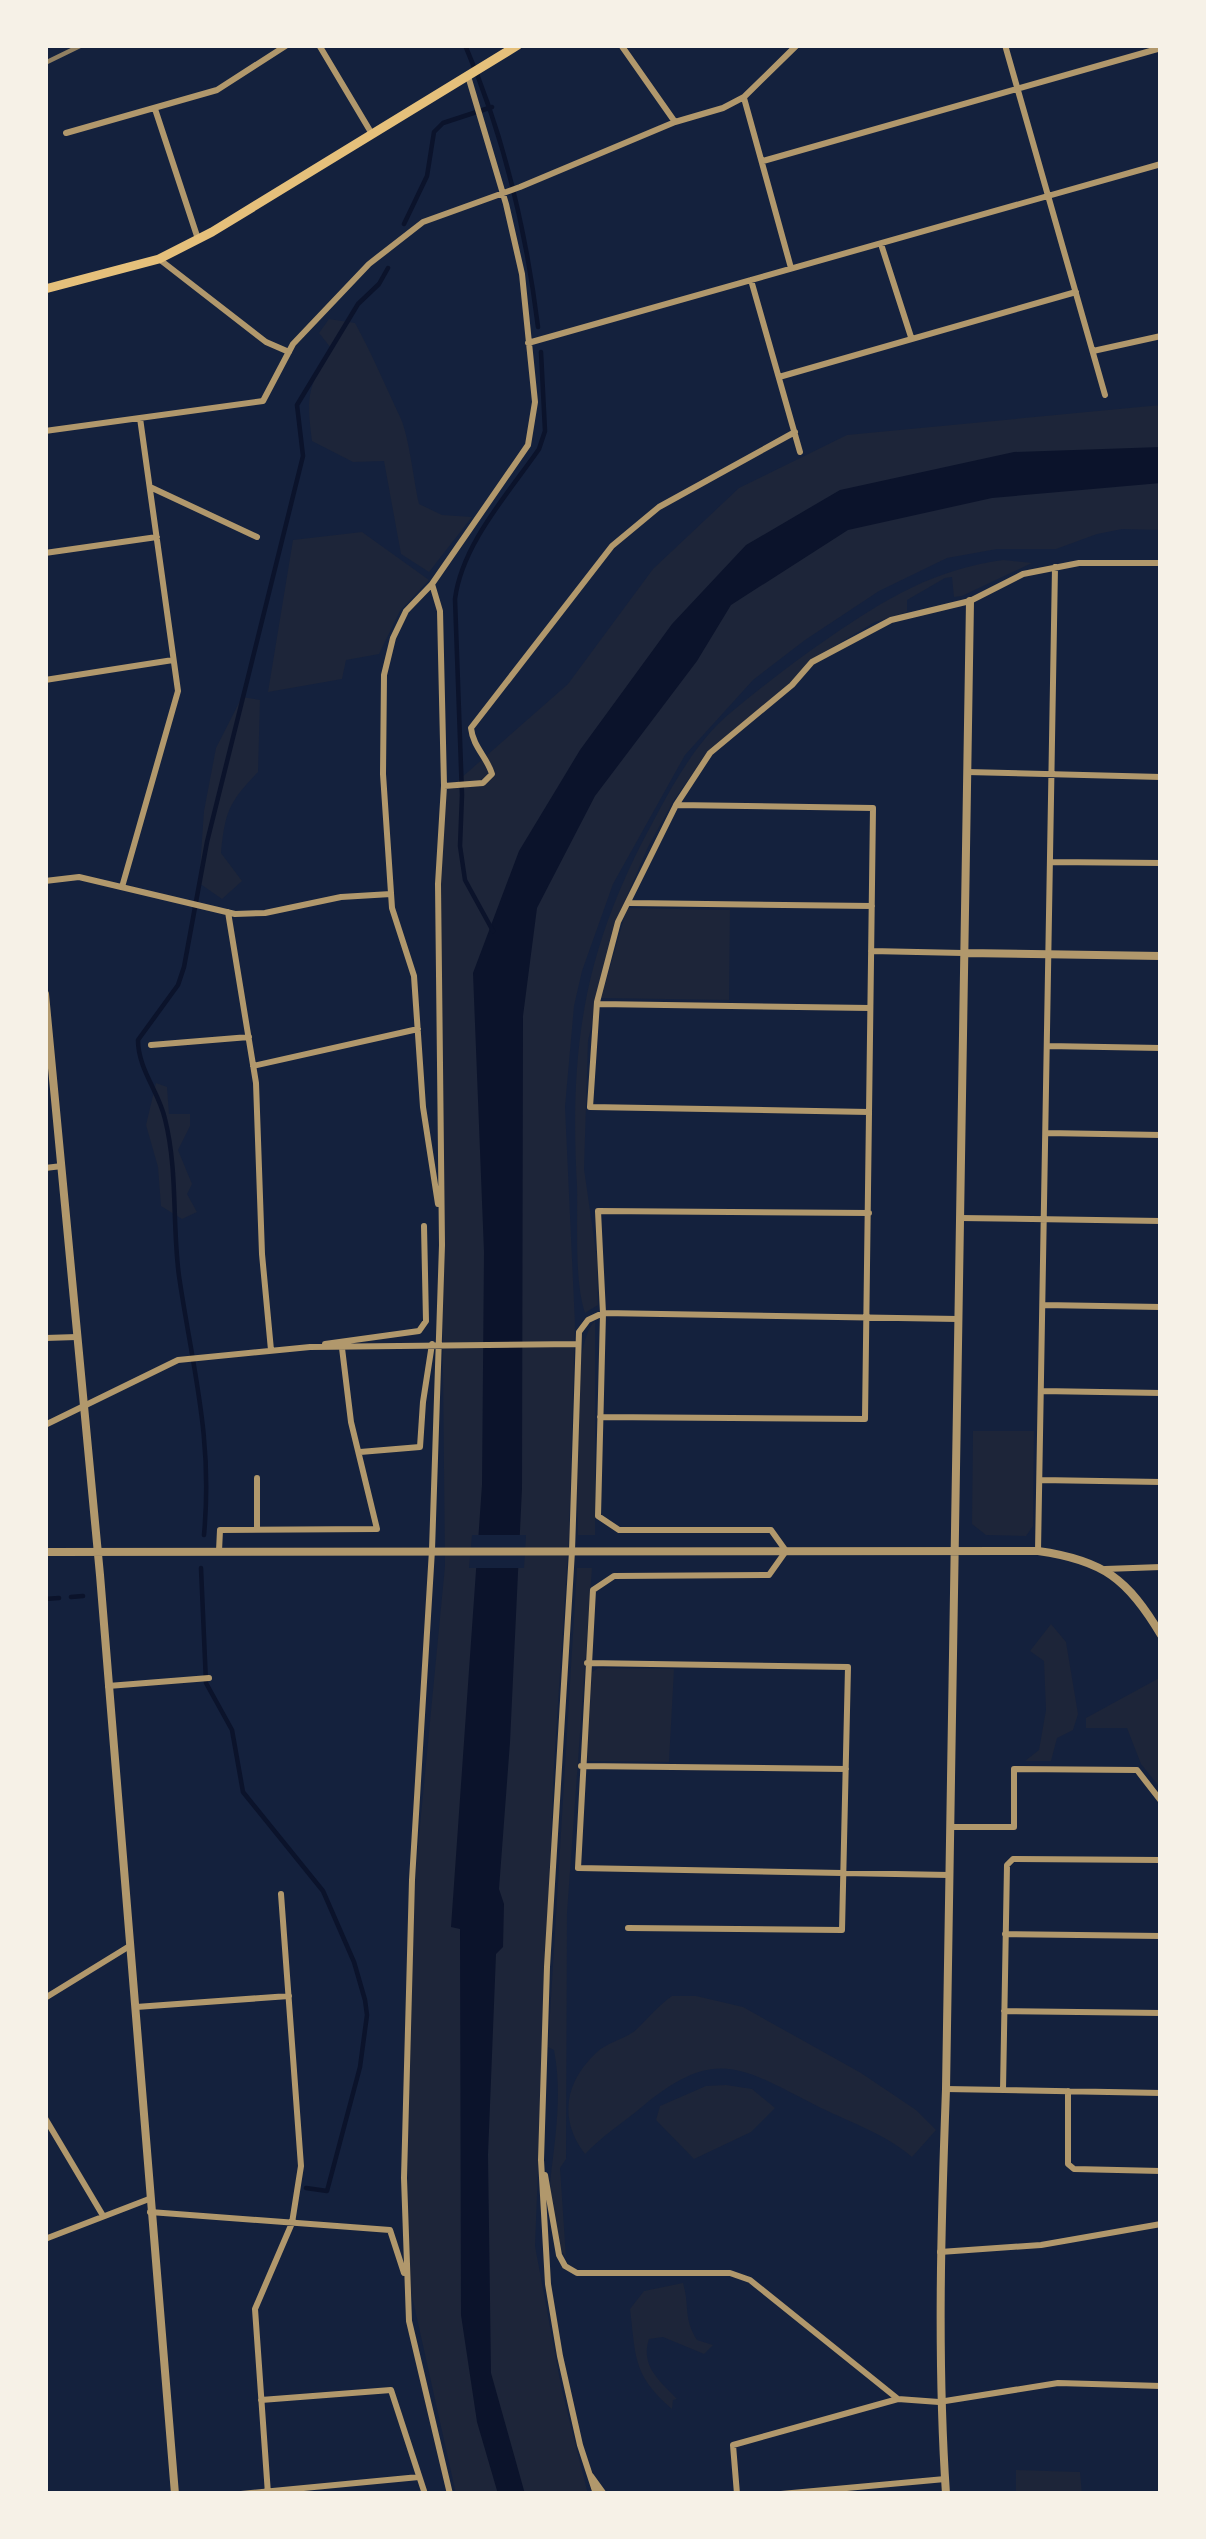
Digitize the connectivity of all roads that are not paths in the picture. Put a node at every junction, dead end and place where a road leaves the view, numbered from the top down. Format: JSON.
{"nodes":[{"id":1,"x":286,"y":45,"type":"edge"},
{"id":2,"x":319,"y":45,"type":"edge"},
{"id":3,"x":518,"y":45,"type":"edge"},
{"id":4,"x":621,"y":45,"type":"edge"},
{"id":5,"x":797,"y":45,"type":"edge"},
{"id":6,"x":1005,"y":45,"type":"edge"},
{"id":7,"x":1161,"y":48,"type":"edge"},
{"id":8,"x":474,"y":72,"type":"junction"},
{"id":9,"x":1015,"y":88,"type":"junction"},
{"id":10,"x":744,"y":98,"type":"junction"},
{"id":11,"x":155,"y":109,"type":"junction"},
{"id":12,"x":676,"y":122,"type":"junction"},
{"id":13,"x":66,"y":133,"type":"dead end"},
{"id":14,"x":372,"y":134,"type":"junction"},
{"id":15,"x":763,"y":161,"type":"junction"},
{"id":16,"x":1161,"y":164,"type":"edge"},
{"id":17,"x":505,"y":191,"type":"junction"},
{"id":18,"x":1048,"y":198,"type":"junction"},
{"id":19,"x":198,"y":239,"type":"junction"},
{"id":20,"x":881,"y":244,"type":"junction"},
{"id":21,"x":159,"y":259,"type":"junction"},
{"id":22,"x":791,"y":268,"type":"junction"},
{"id":23,"x":751,"y":280,"type":"junction"},
{"id":24,"x":45,"y":289,"type":"edge"},
{"id":25,"x":1076,"y":291,"type":"junction"},
{"id":26,"x":1161,"y":336,"type":"edge"},
{"id":27,"x":912,"y":338,"type":"junction"},
{"id":28,"x":527,"y":343,"type":"junction"},
{"id":29,"x":1093,"y":351,"type":"junction"},
{"id":30,"x":289,"y":352,"type":"junction"},
{"id":31,"x":779,"y":377,"type":"junction"},
{"id":32,"x":1105,"y":395,"type":"dead end"},
{"id":33,"x":140,"y":418,"type":"junction"},
{"id":34,"x":45,"y":431,"type":"edge"},
{"id":35,"x":795,"y":432,"type":"junction"},
{"id":36,"x":800,"y":452,"type":"dead end"},
{"id":37,"x":150,"y":487,"type":"junction"},
{"id":38,"x":157,"y":537,"type":"junction"},
{"id":39,"x":256,"y":537,"type":"dead end"},
{"id":40,"x":45,"y":553,"type":"edge"},
{"id":41,"x":1161,"y":563,"type":"edge"},
{"id":42,"x":1055,"y":567,"type":"junction"},
{"id":43,"x":432,"y":584,"type":"junction"},
{"id":44,"x":970,"y":602,"type":"junction"},
{"id":45,"x":173,"y":660,"type":"junction"},
{"id":46,"x":45,"y":680,"type":"edge"},
{"id":47,"x":967,"y":772,"type":"junction"},
{"id":48,"x":1051,"y":776,"type":"junction"},
{"id":49,"x":1161,"y":777,"type":"edge"},
{"id":50,"x":444,"y":786,"type":"junction"},
{"id":51,"x":676,"y":805,"type":"junction"},
{"id":52,"x":1050,"y":862,"type":"junction"},
{"id":53,"x":1161,"y":863,"type":"edge"},
{"id":54,"x":45,"y":880,"type":"edge"},
{"id":55,"x":122,"y":887,"type":"junction"},
{"id":56,"x":391,"y":895,"type":"junction"},
{"id":57,"x":629,"y":903,"type":"junction"},
{"id":58,"x":872,"y":906,"type":"junction"},
{"id":59,"x":228,"y":912,"type":"junction"},
{"id":60,"x":871,"y":951,"type":"junction"},
{"id":61,"x":965,"y":953,"type":"junction"},
{"id":62,"x":1047,"y":955,"type":"junction"},
{"id":63,"x":1161,"y":956,"type":"edge"},
{"id":64,"x":45,"y":994,"type":"edge"},
{"id":65,"x":599,"y":1004,"type":"junction"},
{"id":66,"x":870,"y":1008,"type":"junction"},
{"id":67,"x":418,"y":1029,"type":"junction"},
{"id":68,"x":249,"y":1037,"type":"junction"},
{"id":69,"x":151,"y":1045,"type":"dead end"},
{"id":70,"x":1047,"y":1046,"type":"junction"},
{"id":71,"x":1161,"y":1048,"type":"edge"},
{"id":72,"x":254,"y":1066,"type":"junction"},
{"id":73,"x":868,"y":1112,"type":"junction"},
{"id":74,"x":1046,"y":1133,"type":"junction"},
{"id":75,"x":1161,"y":1135,"type":"edge"},
{"id":76,"x":62,"y":1166,"type":"junction"},
{"id":77,"x":45,"y":1168,"type":"edge"},
{"id":78,"x":869,"y":1213,"type":"junction"},
{"id":79,"x":960,"y":1218,"type":"junction"},
{"id":80,"x":1045,"y":1219,"type":"junction"},
{"id":81,"x":1161,"y":1221,"type":"edge"},
{"id":82,"x":424,"y":1226,"type":"dead end"},
{"id":83,"x":441,"y":1226,"type":"junction"},
{"id":84,"x":1043,"y":1305,"type":"junction"},
{"id":85,"x":1161,"y":1307,"type":"edge"},
{"id":86,"x":603,"y":1313,"type":"junction"},
{"id":87,"x":867,"y":1318,"type":"junction"},
{"id":88,"x":958,"y":1319,"type":"junction"},
{"id":89,"x":78,"y":1336,"type":"junction"},
{"id":90,"x":45,"y":1338,"type":"edge"},
{"id":91,"x":438,"y":1344,"type":"junction"},
{"id":92,"x":575,"y":1344,"type":"junction"},
{"id":93,"x":310,"y":1347,"type":"junction"},
{"id":94,"x":341,"y":1347,"type":"junction"},
{"id":95,"x":272,"y":1351,"type":"junction"},
{"id":96,"x":1041,"y":1391,"type":"junction"},
{"id":97,"x":1161,"y":1393,"type":"edge"},
{"id":98,"x":85,"y":1406,"type":"junction"},
{"id":99,"x":600,"y":1417,"type":"junction"},
{"id":100,"x":45,"y":1425,"type":"edge"},
{"id":101,"x":359,"y":1453,"type":"junction"},
{"id":102,"x":256,"y":1478,"type":"dead end"},
{"id":103,"x":1040,"y":1480,"type":"junction"},
{"id":104,"x":1161,"y":1482,"type":"edge"},
{"id":105,"x":256,"y":1529,"type":"junction"},
{"id":106,"x":435,"y":1550,"type":"junction"},
{"id":107,"x":215,"y":1551,"type":"junction"},
{"id":108,"x":570,"y":1551,"type":"junction"},
{"id":109,"x":786,"y":1551,"type":"junction"},
{"id":110,"x":955,"y":1551,"type":"junction"},
{"id":111,"x":1038,"y":1551,"type":"junction"},
{"id":112,"x":45,"y":1552,"type":"edge"},
{"id":113,"x":97,"y":1552,"type":"junction"},
{"id":114,"x":1161,"y":1568,"type":"edge"},
{"id":115,"x":1105,"y":1569,"type":"junction"},
{"id":116,"x":1161,"y":1635,"type":"edge"},
{"id":117,"x":587,"y":1664,"type":"junction"},
{"id":118,"x":206,"y":1678,"type":"dead end"},
{"id":119,"x":108,"y":1686,"type":"junction"},
{"id":120,"x":581,"y":1766,"type":"junction"},
{"id":121,"x":846,"y":1769,"type":"junction"},
{"id":122,"x":1161,"y":1801,"type":"edge"},
{"id":123,"x":950,"y":1828,"type":"junction"},
{"id":124,"x":1161,"y":1860,"type":"edge"},
{"id":125,"x":844,"y":1873,"type":"junction"},
{"id":126,"x":949,"y":1874,"type":"junction"},
{"id":127,"x":281,"y":1894,"type":"dead end"},
{"id":128,"x":628,"y":1928,"type":"dead end"},
{"id":129,"x":1005,"y":1934,"type":"junction"},
{"id":130,"x":1161,"y":1936,"type":"edge"},
{"id":131,"x":128,"y":1948,"type":"junction"},
{"id":132,"x":289,"y":1996,"type":"junction"},
{"id":133,"x":45,"y":1998,"type":"edge"},
{"id":134,"x":133,"y":2008,"type":"junction"},
{"id":135,"x":1004,"y":2012,"type":"junction"},
{"id":136,"x":1161,"y":2013,"type":"edge"},
{"id":137,"x":946,"y":2090,"type":"junction"},
{"id":138,"x":1003,"y":2090,"type":"junction"},
{"id":139,"x":1068,"y":2091,"type":"junction"},
{"id":140,"x":1161,"y":2092,"type":"edge"},
{"id":141,"x":45,"y":2118,"type":"edge"},
{"id":142,"x":541,"y":2160,"type":"junction"},
{"id":143,"x":1161,"y":2171,"type":"edge"},
{"id":144,"x":148,"y":2198,"type":"junction"},
{"id":145,"x":150,"y":2212,"type":"junction"},
{"id":146,"x":102,"y":2214,"type":"junction"},
{"id":147,"x":292,"y":2223,"type":"junction"},
{"id":148,"x":1161,"y":2224,"type":"edge"},
{"id":149,"x":45,"y":2239,"type":"edge"},
{"id":150,"x":940,"y":2252,"type":"junction"},
{"id":151,"x":407,"y":2282,"type":"junction"},
{"id":152,"x":1161,"y":2386,"type":"edge"},
{"id":153,"x":898,"y":2399,"type":"junction"},
{"id":154,"x":261,"y":2400,"type":"junction"},
{"id":155,"x":938,"y":2402,"type":"junction"},
{"id":156,"x":419,"y":2477,"type":"junction"},
{"id":157,"x":945,"y":2479,"type":"junction"},
{"id":158,"x":349,"y":2484,"type":"junction"},
{"id":159,"x":837,"y":2491,"type":"edge"},
{"id":160,"x":268,"y":2493,"type":"edge"},
{"id":161,"x":175,"y":2494,"type":"edge"},
{"id":162,"x":241,"y":2494,"type":"edge"},
{"id":163,"x":350,"y":2494,"type":"edge"},
{"id":164,"x":424,"y":2494,"type":"edge"},
{"id":165,"x":449,"y":2494,"type":"edge"},
{"id":166,"x":600,"y":2494,"type":"edge"},
{"id":167,"x":737,"y":2494,"type":"edge"},
{"id":168,"x":781,"y":2494,"type":"edge"},
{"id":169,"x":946,"y":2494,"type":"edge"}],
"edges":[{"from":1,"to":11,"type":"street"},
{"from":2,"to":14,"type":"street"},
{"from":3,"to":8,"type":"main road"},
{"from":4,"to":12,"type":"street"},
{"from":5,"to":10,"type":"street"},
{"from":6,"to":9,"type":"street"},
{"from":7,"to":9,"type":"street"},
{"from":8,"to":14,"type":"main road"},
{"from":8,"to":17,"type":"street"},
{"from":9,"to":15,"type":"street"},
{"from":9,"to":18,"type":"street"},
{"from":10,"to":12,"type":"street"},
{"from":10,"to":15,"type":"street"},
{"from":11,"to":13,"type":"street"},
{"from":11,"to":19,"type":"street"},
{"from":12,"to":17,"type":"street"},
{"from":14,"to":19,"type":"main road"},
{"from":15,"to":22,"type":"street"},
{"from":16,"to":18,"type":"street"},
{"from":17,"to":28,"type":"street"},
{"from":17,"to":30,"type":"street"},
{"from":18,"to":20,"type":"street"},
{"from":18,"to":25,"type":"street"},
{"from":19,"to":21,"type":"main road"},
{"from":20,"to":22,"type":"street"},
{"from":20,"to":27,"type":"street"},
{"from":21,"to":24,"type":"main road"},
{"from":21,"to":30,"type":"street"},
{"from":22,"to":23,"type":"street"},
{"from":23,"to":28,"type":"street"},
{"from":23,"to":31,"type":"street"},
{"from":25,"to":27,"type":"street"},
{"from":25,"to":29,"type":"street"},
{"from":26,"to":29,"type":"street"},
{"from":27,"to":31,"type":"street"},
{"from":28,"to":43,"type":"street"},
{"from":29,"to":32,"type":"street"},
{"from":30,"to":33,"type":"street"},
{"from":31,"to":35,"type":"street"},
{"from":33,"to":34,"type":"street"},
{"from":33,"to":37,"type":"street"},
{"from":35,"to":36,"type":"street"},
{"from":35,"to":50,"type":"street"},
{"from":37,"to":38,"type":"street"},
{"from":37,"to":39,"type":"street"},
{"from":38,"to":40,"type":"street"},
{"from":38,"to":45,"type":"street"},
{"from":41,"to":42,"type":"street"},
{"from":42,"to":44,"type":"street"},
{"from":42,"to":48,"type":"street"},
{"from":43,"to":50,"type":"street"},
{"from":43,"to":56,"type":"street"},
{"from":44,"to":47,"type":"street"},
{"from":44,"to":51,"type":"street"},
{"from":45,"to":46,"type":"street"},
{"from":45,"to":55,"type":"street"},
{"from":47,"to":48,"type":"street"},
{"from":47,"to":61,"type":"street"},
{"from":48,"to":49,"type":"street"},
{"from":48,"to":52,"type":"street"},
{"from":50,"to":83,"type":"street"},
{"from":51,"to":57,"type":"street"},
{"from":51,"to":58,"type":"street"},
{"from":52,"to":53,"type":"street"},
{"from":52,"to":62,"type":"street"},
{"from":54,"to":55,"type":"street"},
{"from":55,"to":59,"type":"street"},
{"from":56,"to":59,"type":"street"},
{"from":56,"to":67,"type":"street"},
{"from":57,"to":58,"type":"street"},
{"from":57,"to":65,"type":"street"},
{"from":58,"to":60,"type":"street"},
{"from":59,"to":68,"type":"street"},
{"from":60,"to":61,"type":"street"},
{"from":60,"to":66,"type":"street"},
{"from":61,"to":62,"type":"street"},
{"from":61,"to":79,"type":"street"},
{"from":62,"to":63,"type":"street"},
{"from":62,"to":70,"type":"street"},
{"from":64,"to":76,"type":"street"},
{"from":65,"to":66,"type":"street"},
{"from":65,"to":73,"type":"street"},
{"from":66,"to":73,"type":"street"},
{"from":67,"to":72,"type":"street"},
{"from":67,"to":83,"type":"street"},
{"from":68,"to":69,"type":"street"},
{"from":68,"to":72,"type":"street"},
{"from":70,"to":71,"type":"street"},
{"from":70,"to":74,"type":"street"},
{"from":72,"to":95,"type":"street"},
{"from":73,"to":78,"type":"street"},
{"from":74,"to":75,"type":"street"},
{"from":74,"to":80,"type":"street"},
{"from":76,"to":77,"type":"street"},
{"from":76,"to":89,"type":"street"},
{"from":78,"to":86,"type":"street"},
{"from":78,"to":87,"type":"street"},
{"from":79,"to":80,"type":"street"},
{"from":79,"to":88,"type":"street"},
{"from":80,"to":81,"type":"street"},
{"from":80,"to":84,"type":"street"},
{"from":82,"to":93,"type":"street"},
{"from":83,"to":91,"type":"street"},
{"from":84,"to":85,"type":"street"},
{"from":84,"to":96,"type":"street"},
{"from":86,"to":87,"type":"street"},
{"from":86,"to":92,"type":"street"},
{"from":86,"to":99,"type":"street"},
{"from":87,"to":88,"type":"street"},
{"from":87,"to":99,"type":"street"},
{"from":88,"to":110,"type":"street"},
{"from":89,"to":90,"type":"street"},
{"from":89,"to":98,"type":"street"},
{"from":91,"to":92,"type":"street"},
{"from":91,"to":94,"type":"street"},
{"from":91,"to":101,"type":"street"},
{"from":91,"to":106,"type":"street"},
{"from":92,"to":108,"type":"street"},
{"from":93,"to":94,"type":"street"},
{"from":93,"to":95,"type":"street"},
{"from":94,"to":101,"type":"street"},
{"from":95,"to":98,"type":"street"},
{"from":96,"to":97,"type":"street"},
{"from":96,"to":103,"type":"street"},
{"from":98,"to":100,"type":"street"},
{"from":98,"to":113,"type":"street"},
{"from":99,"to":109,"type":"street"},
{"from":101,"to":105,"type":"street"},
{"from":102,"to":105,"type":"street"},
{"from":103,"to":104,"type":"street"},
{"from":103,"to":111,"type":"street"},
{"from":105,"to":107,"type":"street"},
{"from":106,"to":107,"type":"street"},
{"from":106,"to":108,"type":"street"},
{"from":106,"to":151,"type":"street"},
{"from":107,"to":113,"type":"street"},
{"from":108,"to":109,"type":"street"},
{"from":108,"to":142,"type":"street"},
{"from":109,"to":110,"type":"street"},
{"from":109,"to":117,"type":"street"},
{"from":110,"to":111,"type":"street"},
{"from":110,"to":123,"type":"street"},
{"from":111,"to":115,"type":"street"},
{"from":112,"to":113,"type":"street"},
{"from":113,"to":119,"type":"street"},
{"from":114,"to":115,"type":"street"},
{"from":115,"to":116,"type":"street"},
{"from":117,"to":120,"type":"street"},
{"from":117,"to":121,"type":"street"},
{"from":118,"to":119,"type":"street"},
{"from":119,"to":131,"type":"street"},
{"from":120,"to":121,"type":"street"},
{"from":120,"to":125,"type":"street"},
{"from":121,"to":125,"type":"street"},
{"from":122,"to":123,"type":"street"},
{"from":123,"to":126,"type":"street"},
{"from":124,"to":129,"type":"street"},
{"from":125,"to":126,"type":"street"},
{"from":125,"to":128,"type":"street"},
{"from":126,"to":137,"type":"street"},
{"from":127,"to":132,"type":"street"},
{"from":129,"to":130,"type":"street"},
{"from":129,"to":135,"type":"street"},
{"from":131,"to":133,"type":"street"},
{"from":131,"to":134,"type":"street"},
{"from":132,"to":134,"type":"street"},
{"from":132,"to":147,"type":"street"},
{"from":134,"to":144,"type":"street"},
{"from":135,"to":136,"type":"street"},
{"from":135,"to":138,"type":"street"},
{"from":137,"to":138,"type":"street"},
{"from":137,"to":150,"type":"street"},
{"from":138,"to":139,"type":"street"},
{"from":139,"to":140,"type":"street"},
{"from":139,"to":143,"type":"street"},
{"from":141,"to":146,"type":"street"},
{"from":142,"to":153,"type":"street"},
{"from":142,"to":166,"type":"street"},
{"from":144,"to":145,"type":"street"},
{"from":144,"to":146,"type":"street"},
{"from":145,"to":147,"type":"street"},
{"from":145,"to":161,"type":"street"},
{"from":146,"to":149,"type":"street"},
{"from":147,"to":151,"type":"street"},
{"from":147,"to":154,"type":"street"},
{"from":148,"to":150,"type":"street"},
{"from":150,"to":155,"type":"street"},
{"from":151,"to":165,"type":"street"},
{"from":152,"to":155,"type":"street"},
{"from":153,"to":155,"type":"street"},
{"from":153,"to":167,"type":"street"},
{"from":154,"to":156,"type":"street"},
{"from":154,"to":160,"type":"street"},
{"from":155,"to":157,"type":"street"},
{"from":156,"to":158,"type":"street"},
{"from":156,"to":164,"type":"street"},
{"from":157,"to":159,"type":"street"},
{"from":157,"to":169,"type":"street"},
{"from":158,"to":160,"type":"street"},
{"from":158,"to":163,"type":"street"},
{"from":159,"to":168,"type":"street"},
{"from":160,"to":162,"type":"street"}]}
